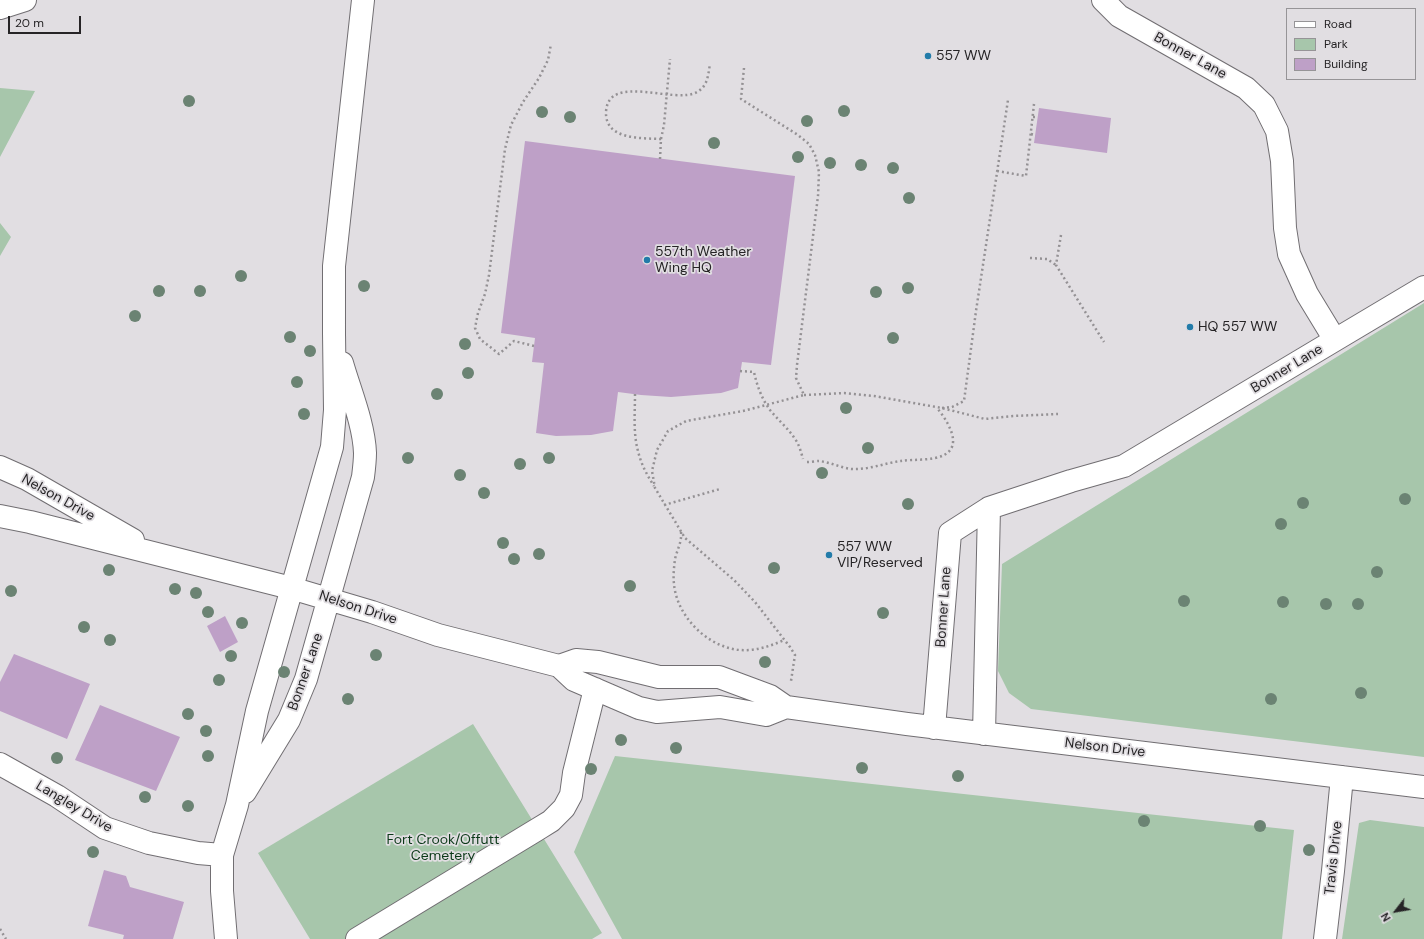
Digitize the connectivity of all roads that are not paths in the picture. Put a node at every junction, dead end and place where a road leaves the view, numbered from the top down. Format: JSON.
{"nodes":[{"id":1,"x":25,"y":0,"type":"edge"},
{"id":2,"x":1103,"y":0,"type":"edge"},
{"id":3,"x":0,"y":8,"type":"edge"},
{"id":4,"x":362,"y":10,"type":"edge"},
{"id":5,"x":1424,"y":287,"type":"edge"},
{"id":6,"x":334,"y":333,"type":"junction"},
{"id":7,"x":1335,"y":340,"type":"junction"},
{"id":8,"x":0,"y":467,"type":"edge"},
{"id":9,"x":989,"y":508,"type":"junction"},
{"id":10,"x":0,"y":516,"type":"edge"},
{"id":11,"x":156,"y":553,"type":"junction"},
{"id":12,"x":292,"y":588,"type":"junction"},
{"id":13,"x":329,"y":598,"type":"junction"},
{"id":14,"x":559,"y":666,"type":"junction"},
{"id":15,"x":595,"y":689,"type":"junction"},
{"id":16,"x":786,"y":707,"type":"junction"},
{"id":17,"x":934,"y":728,"type":"junction"},
{"id":18,"x":984,"y":734,"type":"junction"},
{"id":19,"x":0,"y":764,"type":"edge"},
{"id":20,"x":1342,"y":777,"type":"junction"},
{"id":21,"x":1424,"y":787,"type":"edge"},
{"id":22,"x":237,"y":805,"type":"junction"},
{"id":23,"x":222,"y":855,"type":"junction"},
{"id":24,"x":226,"y":939,"type":"edge"},
{"id":25,"x":357,"y":939,"type":"edge"},
{"id":26,"x":1325,"y":939,"type":"edge"}],
"edges":[{"from":1,"to":3,"type":"street"},
{"from":2,"to":7,"type":"street","name":"Bonner Lane"},
{"from":4,"to":6,"type":"street","name":"Bonner Lane"},
{"from":5,"to":7,"type":"street"},
{"from":6,"to":12,"type":"street","name":"Bonner Lane"},
{"from":6,"to":13,"type":"street","name":"Bonner Lane"},
{"from":7,"to":9,"type":"street","name":"Bonner Lane"},
{"from":8,"to":11,"type":"street","name":"Nelson Drive"},
{"from":9,"to":17,"type":"street","name":"Bonner Lane"},
{"from":9,"to":18,"type":"street"},
{"from":10,"to":11,"type":"street","name":"Nelson Drive"},
{"from":11,"to":12,"type":"street","name":"Nelson Drive"},
{"from":12,"to":13,"type":"street","name":"Nelson Drive"},
{"from":12,"to":22,"type":"street","name":"Bonner Lane"},
{"from":13,"to":14,"type":"street","name":"Nelson Drive"},
{"from":13,"to":22,"type":"street","name":"Bonner Lane"},
{"from":14,"to":15,"type":"street","name":"Nelson Drive"},
{"from":14,"to":16,"type":"street","name":"Nelson Drive"},
{"from":15,"to":16,"type":"street","name":"Nelson Drive"},
{"from":15,"to":25,"type":"street"},
{"from":16,"to":17,"type":"street","name":"Nelson Drive"},
{"from":17,"to":18,"type":"street","name":"Nelson Drive"},
{"from":18,"to":20,"type":"street","name":"Nelson Drive"},
{"from":19,"to":23,"type":"street","name":"Langley Drive"},
{"from":20,"to":21,"type":"street","name":"Nelson Drive"},
{"from":20,"to":26,"type":"street","name":"Travis Drive"},
{"from":22,"to":23,"type":"street","name":"Bonner Lane"},
{"from":23,"to":24,"type":"street","name":"Bonner Lane"}]}
